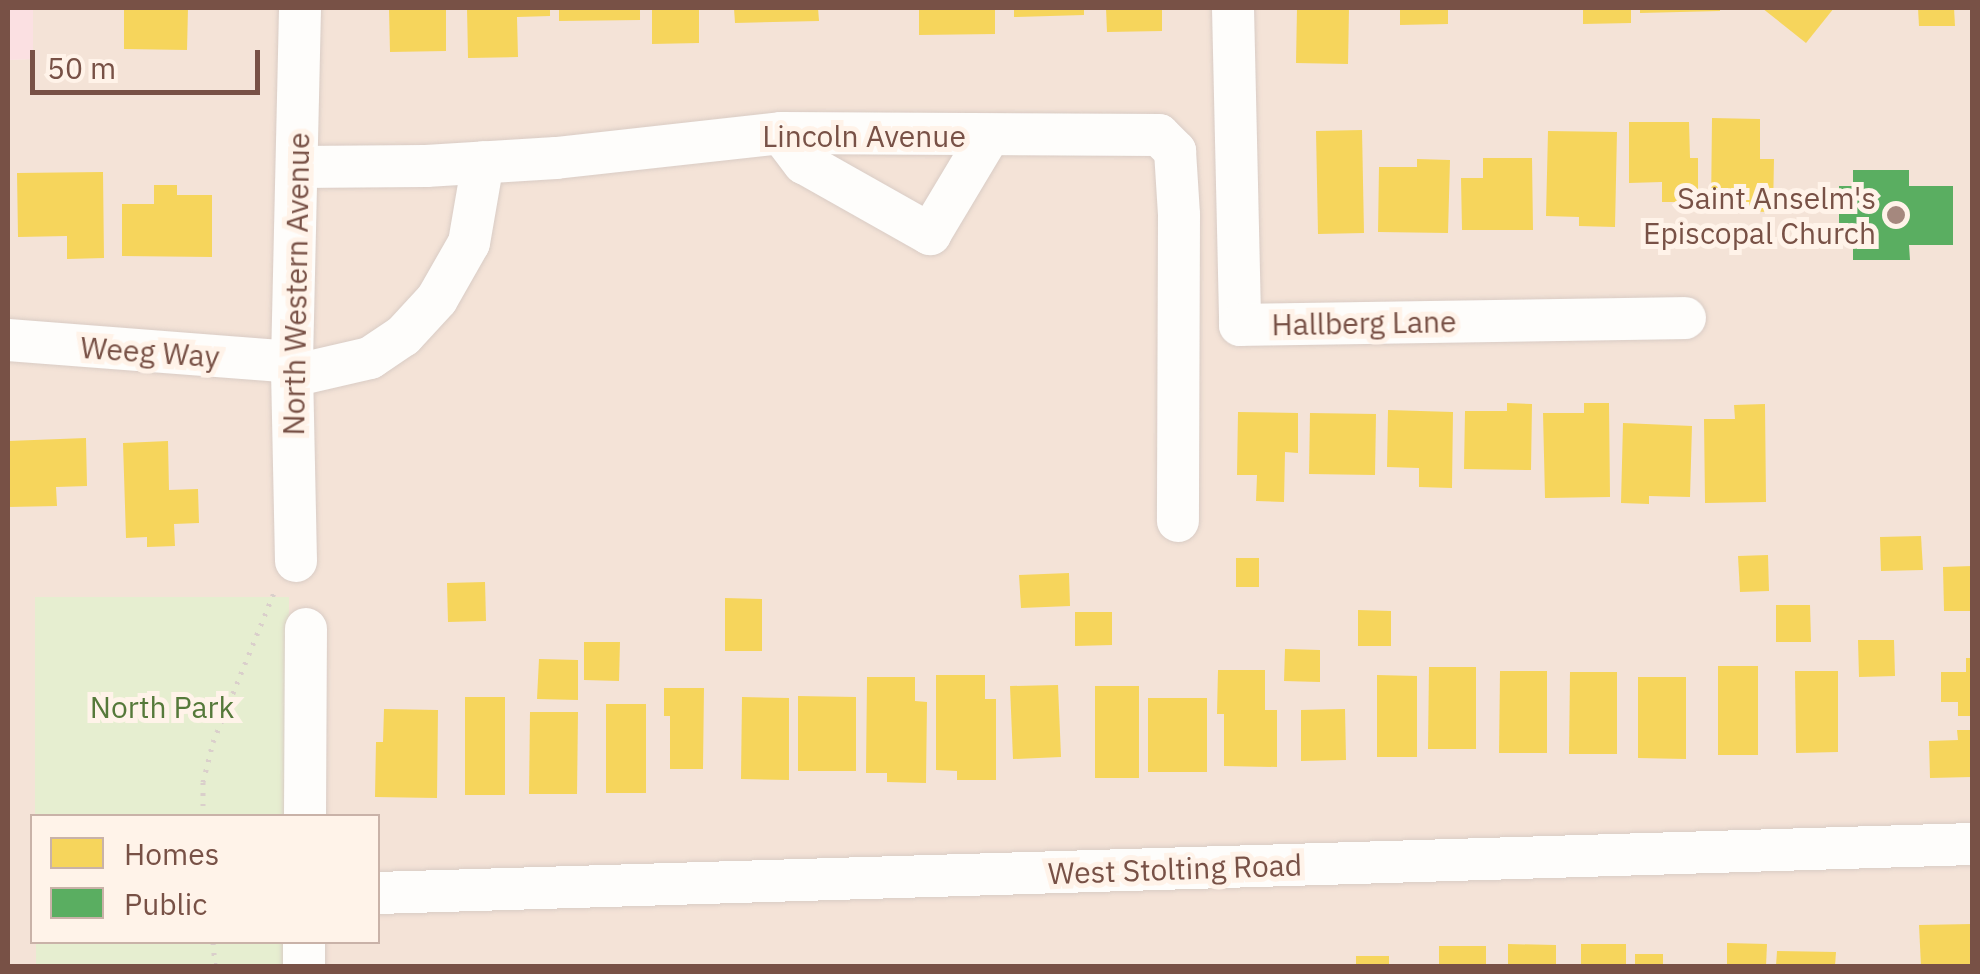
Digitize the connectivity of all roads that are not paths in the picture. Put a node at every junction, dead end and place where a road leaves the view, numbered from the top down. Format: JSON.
{"nodes":[{"id":1,"x":300,"y":8,"type":"edge"},
{"id":2,"x":1233,"y":8,"type":"edge"},
{"id":3,"x":780,"y":133,"type":"junction"},
{"id":4,"x":988,"y":137,"type":"junction"},
{"id":5,"x":484,"y":162,"type":"junction"},
{"id":6,"x":297,"y":167,"type":"junction"},
{"id":7,"x":1238,"y":210,"type":"junction"},
{"id":8,"x":1179,"y":215,"type":"junction"},
{"id":9,"x":1685,"y":318,"type":"dead end"},
{"id":10,"x":8,"y":340,"type":"edge"},
{"id":11,"x":292,"y":369,"type":"junction"},
{"id":12,"x":1178,"y":521,"type":"dead end"},
{"id":13,"x":296,"y":552,"type":"road end"},
{"id":14,"x":306,"y":629,"type":"dead end"},
{"id":15,"x":305,"y":814,"type":"edge"},
{"id":16,"x":1972,"y":844,"type":"edge"},
{"id":17,"x":380,"y":893,"type":"edge"}],
"edges":[{"from":1,"to":6,"type":"street","name":"North Western Avenue"},
{"from":2,"to":7,"type":"street","name":"Hallberg Lane"},
{"from":3,"to":4,"type":"street","name":"Lincoln Avenue"},
{"from":3,"to":4,"type":"street"},
{"from":3,"to":5,"type":"street","name":"Lincoln Avenue"},
{"from":4,"to":8,"type":"street","name":"Lincoln Avenue"},
{"from":5,"to":6,"type":"street","name":"Lincoln Avenue"},
{"from":5,"to":11,"type":"street"},
{"from":6,"to":11,"type":"street","name":"North Western Avenue"},
{"from":7,"to":8,"type":"street"},
{"from":7,"to":9,"type":"street","name":"Hallberg Lane"},
{"from":8,"to":12,"type":"street","name":"Lincoln Avenue"},
{"from":10,"to":11,"type":"street","name":"Weeg Way"},
{"from":11,"to":13,"type":"street","name":"North Western Avenue"},
{"from":14,"to":15,"type":"street"},
{"from":16,"to":17,"type":"street","name":"West Stolting Road"}]}
